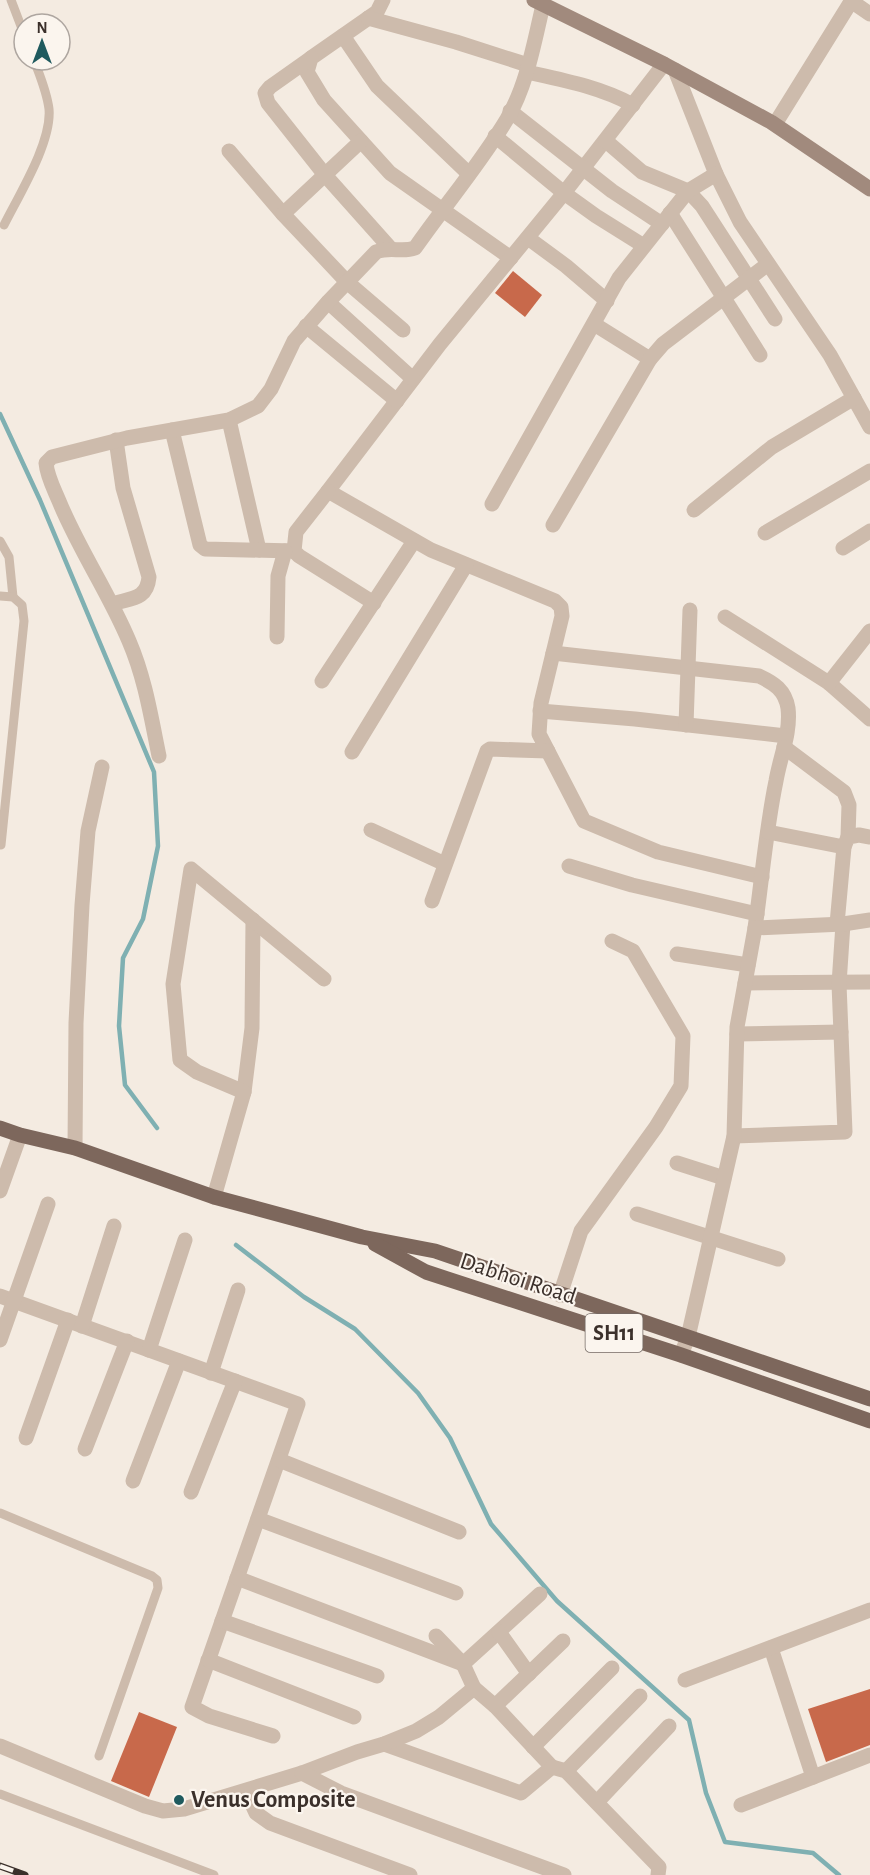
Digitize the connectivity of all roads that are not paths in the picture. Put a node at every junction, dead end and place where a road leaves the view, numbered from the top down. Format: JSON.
{"nodes":[{"id":1,"x":383,"y":0,"type":"edge"},
{"id":2,"x":851,"y":1,"type":"edge"},
{"id":3,"x":538,"y":2,"type":"edge"},
{"id":4,"x":870,"y":14,"type":"edge"},
{"id":5,"x":368,"y":18,"type":"junction"},
{"id":6,"x":343,"y":36,"type":"junction"},
{"id":7,"x":311,"y":58,"type":"junction"},
{"id":8,"x":670,"y":67,"type":"junction"},
{"id":9,"x":528,"y":68,"type":"junction"},
{"id":10,"x":39,"y":72,"type":"edge"},
{"id":11,"x":633,"y":105,"type":"junction"},
{"id":12,"x":510,"y":111,"type":"junction"},
{"id":13,"x":775,"y":124,"type":"junction"},
{"id":14,"x":495,"y":136,"type":"junction"},
{"id":15,"x":361,"y":141,"type":"junction"},
{"id":16,"x":606,"y":141,"type":"junction"},
{"id":17,"x":229,"y":152,"type":"dead end"},
{"id":18,"x":584,"y":167,"type":"junction"},
{"id":19,"x":469,"y":174,"type":"junction"},
{"id":20,"x":716,"y":174,"type":"junction"},
{"id":21,"x":325,"y":175,"type":"junction"},
{"id":22,"x":870,"y":189,"type":"edge"},
{"id":23,"x":688,"y":191,"type":"junction"},
{"id":24,"x":564,"y":193,"type":"junction"},
{"id":25,"x":443,"y":209,"type":"junction"},
{"id":26,"x":283,"y":214,"type":"junction"},
{"id":27,"x":666,"y":219,"type":"junction"},
{"id":28,"x":4,"y":225,"type":"dead end"},
{"id":29,"x":528,"y":238,"type":"junction"},
{"id":30,"x":644,"y":246,"type":"junction"},
{"id":31,"x":391,"y":249,"type":"junction"},
{"id":32,"x":511,"y":258,"type":"junction"},
{"id":33,"x":768,"y":264,"type":"junction"},
{"id":34,"x":750,"y":278,"type":"junction"},
{"id":35,"x":347,"y":282,"type":"junction"},
{"id":36,"x":725,"y":298,"type":"junction"},
{"id":37,"x":607,"y":301,"type":"junction"},
{"id":38,"x":328,"y":302,"type":"junction"},
{"id":39,"x":775,"y":319,"type":"dead end"},
{"id":40,"x":594,"y":324,"type":"junction"},
{"id":41,"x":306,"y":326,"type":"junction"},
{"id":42,"x":403,"y":330,"type":"dead end"},
{"id":43,"x":760,"y":356,"type":"dead end"},
{"id":44,"x":650,"y":360,"type":"junction"},
{"id":45,"x":414,"y":379,"type":"junction"},
{"id":46,"x":854,"y":398,"type":"junction"},
{"id":47,"x":397,"y":401,"type":"junction"},
{"id":48,"x":229,"y":420,"type":"junction"},
{"id":49,"x":870,"y":427,"type":"edge"},
{"id":50,"x":172,"y":430,"type":"junction"},
{"id":51,"x":116,"y":440,"type":"junction"},
{"id":52,"x":870,"y":471,"type":"edge"},
{"id":53,"x":328,"y":491,"type":"junction"},
{"id":54,"x":492,"y":504,"type":"dead end"},
{"id":55,"x":694,"y":510,"type":"dead end"},
{"id":56,"x":553,"y":525,"type":"dead end"},
{"id":57,"x":870,"y":531,"type":"edge"},
{"id":58,"x":765,"y":533,"type":"dead end"},
{"id":59,"x":0,"y":541,"type":"edge"},
{"id":60,"x":414,"y":541,"type":"junction"},
{"id":61,"x":843,"y":548,"type":"dead end"},
{"id":62,"x":259,"y":550,"type":"junction"},
{"id":63,"x":289,"y":551,"type":"junction"},
{"id":64,"x":466,"y":565,"type":"junction"},
{"id":65,"x":0,"y":596,"type":"edge"},
{"id":66,"x":13,"y":597,"type":"junction"},
{"id":67,"x":374,"y":603,"type":"junction"},
{"id":68,"x":112,"y":604,"type":"junction"},
{"id":69,"x":690,"y":610,"type":"dead end"},
{"id":70,"x":726,"y":617,"type":"dead end"},
{"id":71,"x":870,"y":631,"type":"edge"},
{"id":72,"x":277,"y":637,"type":"dead end"},
{"id":73,"x":553,"y":653,"type":"junction"},
{"id":74,"x":689,"y":669,"type":"junction"},
{"id":75,"x":322,"y":681,"type":"dead end"},
{"id":76,"x":829,"y":683,"type":"junction"},
{"id":77,"x":540,"y":711,"type":"junction"},
{"id":78,"x":870,"y":719,"type":"edge"},
{"id":79,"x":686,"y":725,"type":"junction"},
{"id":80,"x":785,"y":742,"type":"junction"},
{"id":81,"x":548,"y":751,"type":"junction"},
{"id":82,"x":352,"y":752,"type":"dead end"},
{"id":83,"x":159,"y":756,"type":"dead end"},
{"id":84,"x":102,"y":767,"type":"dead end"},
{"id":85,"x":371,"y":830,"type":"dead end"},
{"id":86,"x":768,"y":832,"type":"junction"},
{"id":87,"x":870,"y":837,"type":"edge"},
{"id":88,"x":846,"y":842,"type":"junction"},
{"id":89,"x":1,"y":845,"type":"edge"},
{"id":90,"x":445,"y":864,"type":"junction"},
{"id":91,"x":569,"y":866,"type":"dead end"},
{"id":92,"x":762,"y":877,"type":"junction"},
{"id":93,"x":432,"y":901,"type":"dead end"},
{"id":94,"x":253,"y":920,"type":"junction"},
{"id":95,"x":870,"y":920,"type":"edge"},
{"id":96,"x":756,"y":921,"type":"junction"},
{"id":97,"x":840,"y":924,"type":"junction"},
{"id":98,"x":612,"y":941,"type":"dead end"},
{"id":99,"x":677,"y":954,"type":"dead end"},
{"id":100,"x":748,"y":965,"type":"junction"},
{"id":101,"x":324,"y":979,"type":"dead end"},
{"id":102,"x":840,"y":981,"type":"junction"},
{"id":103,"x":870,"y":982,"type":"edge"},
{"id":104,"x":745,"y":983,"type":"junction"},
{"id":105,"x":841,"y":1032,"type":"junction"},
{"id":106,"x":736,"y":1034,"type":"junction"},
{"id":107,"x":244,"y":1092,"type":"junction"},
{"id":108,"x":0,"y":1128,"type":"edge"},
{"id":109,"x":20,"y":1135,"type":"junction"},
{"id":110,"x":734,"y":1136,"type":"junction"},
{"id":111,"x":75,"y":1148,"type":"junction"},
{"id":112,"x":677,"y":1163,"type":"dead end"},
{"id":113,"x":724,"y":1178,"type":"junction"},
{"id":114,"x":0,"y":1191,"type":"edge"},
{"id":115,"x":214,"y":1197,"type":"junction"},
{"id":116,"x":48,"y":1203,"type":"dead end"},
{"id":117,"x":637,"y":1214,"type":"dead end"},
{"id":118,"x":114,"y":1226,"type":"dead end"},
{"id":119,"x":362,"y":1237,"type":"junction"},
{"id":120,"x":710,"y":1237,"type":"junction"},
{"id":121,"x":185,"y":1240,"type":"dead end"},
{"id":122,"x":778,"y":1259,"type":"dead end"},
{"id":123,"x":238,"y":1290,"type":"dead end"},
{"id":124,"x":560,"y":1295,"type":"junction"},
{"id":125,"x":7,"y":1298,"type":"edge"},
{"id":126,"x":75,"y":1323,"type":"junction"},
{"id":127,"x":688,"y":1337,"type":"junction"},
{"id":128,"x":0,"y":1340,"type":"edge"},
{"id":129,"x":127,"y":1341,"type":"junction"},
{"id":130,"x":149,"y":1350,"type":"junction"},
{"id":131,"x":681,"y":1355,"type":"junction"},
{"id":132,"x":179,"y":1361,"type":"junction"},
{"id":133,"x":211,"y":1373,"type":"junction"},
{"id":134,"x":235,"y":1381,"type":"junction"},
{"id":135,"x":870,"y":1399,"type":"edge"},
{"id":136,"x":870,"y":1421,"type":"edge"},
{"id":137,"x":26,"y":1438,"type":"dead end"},
{"id":138,"x":86,"y":1449,"type":"dead end"},
{"id":139,"x":279,"y":1460,"type":"junction"},
{"id":140,"x":133,"y":1481,"type":"dead end"},
{"id":141,"x":191,"y":1492,"type":"dead end"},
{"id":142,"x":0,"y":1514,"type":"edge"},
{"id":143,"x":258,"y":1519,"type":"junction"},
{"id":144,"x":459,"y":1532,"type":"dead end"},
{"id":145,"x":237,"y":1578,"type":"junction"},
{"id":146,"x":456,"y":1593,"type":"dead end"},
{"id":147,"x":540,"y":1594,"type":"dead end"},
{"id":148,"x":870,"y":1610,"type":"edge"},
{"id":149,"x":222,"y":1621,"type":"junction"},
{"id":150,"x":499,"y":1632,"type":"junction"},
{"id":151,"x":435,"y":1636,"type":"dead end"},
{"id":152,"x":564,"y":1641,"type":"dead end"},
{"id":153,"x":771,"y":1648,"type":"junction"},
{"id":154,"x":208,"y":1660,"type":"junction"},
{"id":155,"x":463,"y":1664,"type":"junction"},
{"id":156,"x":612,"y":1668,"type":"dead end"},
{"id":157,"x":529,"y":1674,"type":"junction"},
{"id":158,"x":377,"y":1676,"type":"dead end"},
{"id":159,"x":685,"y":1680,"type":"dead end"},
{"id":160,"x":474,"y":1688,"type":"junction"},
{"id":161,"x":640,"y":1696,"type":"dead end"},
{"id":162,"x":495,"y":1706,"type":"junction"},
{"id":163,"x":354,"y":1717,"type":"dead end"},
{"id":164,"x":669,"y":1726,"type":"dead end"},
{"id":165,"x":273,"y":1736,"type":"dead end"},
{"id":166,"x":384,"y":1744,"type":"junction"},
{"id":167,"x":0,"y":1746,"type":"edge"},
{"id":168,"x":533,"y":1747,"type":"junction"},
{"id":169,"x":870,"y":1755,"type":"edge"},
{"id":170,"x":99,"y":1756,"type":"dead end"},
{"id":171,"x":559,"y":1769,"type":"junction"},
{"id":172,"x":302,"y":1773,"type":"junction"},
{"id":173,"x":813,"y":1777,"type":"junction"},
{"id":174,"x":246,"y":1791,"type":"junction"},
{"id":175,"x":0,"y":1794,"type":"edge"},
{"id":176,"x":597,"y":1802,"type":"junction"},
{"id":177,"x":741,"y":1805,"type":"dead end"},
{"id":178,"x":214,"y":1875,"type":"edge"},
{"id":179,"x":410,"y":1875,"type":"edge"},
{"id":180,"x":564,"y":1875,"type":"edge"},
{"id":181,"x":658,"y":1875,"type":"edge"}],
"edges":[{"from":1,"to":5,"type":"street"},
{"from":2,"to":4,"type":"street"},
{"from":2,"to":13,"type":"street"},
{"from":3,"to":8,"type":"street"},
{"from":3,"to":9,"type":"street"},
{"from":5,"to":6,"type":"street"},
{"from":5,"to":9,"type":"street"},
{"from":6,"to":7,"type":"street"},
{"from":6,"to":19,"type":"street"},
{"from":7,"to":15,"type":"street"},
{"from":7,"to":21,"type":"street"},
{"from":8,"to":11,"type":"street"},
{"from":8,"to":13,"type":"street"},
{"from":8,"to":20,"type":"street"},
{"from":9,"to":11,"type":"street"},
{"from":9,"to":12,"type":"street"},
{"from":10,"to":28,"type":"lane"},
{"from":11,"to":16,"type":"street"},
{"from":12,"to":14,"type":"street"},
{"from":12,"to":18,"type":"street"},
{"from":13,"to":22,"type":"street"},
{"from":14,"to":19,"type":"street"},
{"from":14,"to":24,"type":"street"},
{"from":15,"to":21,"type":"street"},
{"from":15,"to":25,"type":"street"},
{"from":16,"to":18,"type":"street"},
{"from":16,"to":23,"type":"street"},
{"from":17,"to":26,"type":"street"},
{"from":18,"to":24,"type":"street"},
{"from":18,"to":27,"type":"street"},
{"from":19,"to":25,"type":"street"},
{"from":20,"to":23,"type":"street"},
{"from":20,"to":33,"type":"street"},
{"from":21,"to":26,"type":"street"},
{"from":21,"to":31,"type":"street"},
{"from":23,"to":27,"type":"street"},
{"from":23,"to":34,"type":"street"},
{"from":24,"to":29,"type":"street"},
{"from":24,"to":30,"type":"street"},
{"from":25,"to":31,"type":"street"},
{"from":25,"to":32,"type":"street"},
{"from":26,"to":35,"type":"street"},
{"from":27,"to":30,"type":"street"},
{"from":27,"to":36,"type":"street"},
{"from":29,"to":32,"type":"street"},
{"from":29,"to":37,"type":"street"},
{"from":30,"to":37,"type":"street"},
{"from":31,"to":35,"type":"street"},
{"from":32,"to":45,"type":"street"},
{"from":33,"to":34,"type":"street"},
{"from":33,"to":46,"type":"street"},
{"from":34,"to":36,"type":"street"},
{"from":34,"to":39,"type":"street"},
{"from":35,"to":38,"type":"street"},
{"from":35,"to":42,"type":"street"},
{"from":36,"to":43,"type":"street"},
{"from":36,"to":44,"type":"street"},
{"from":37,"to":40,"type":"street"},
{"from":38,"to":41,"type":"street"},
{"from":38,"to":45,"type":"street"},
{"from":40,"to":44,"type":"street"},
{"from":40,"to":54,"type":"street"},
{"from":41,"to":47,"type":"street"},
{"from":41,"to":48,"type":"street"},
{"from":44,"to":56,"type":"street"},
{"from":45,"to":47,"type":"street"},
{"from":46,"to":49,"type":"street"},
{"from":46,"to":55,"type":"street"},
{"from":47,"to":53,"type":"street"},
{"from":48,"to":50,"type":"street"},
{"from":48,"to":62,"type":"street"},
{"from":50,"to":51,"type":"street"},
{"from":50,"to":62,"type":"street"},
{"from":51,"to":68,"type":"street"},
{"from":51,"to":68,"type":"street"},
{"from":52,"to":58,"type":"street"},
{"from":53,"to":60,"type":"street"},
{"from":53,"to":63,"type":"street"},
{"from":57,"to":61,"type":"street"},
{"from":59,"to":66,"type":"lane"},
{"from":60,"to":64,"type":"street"},
{"from":60,"to":67,"type":"street"},
{"from":62,"to":63,"type":"street"},
{"from":63,"to":67,"type":"street"},
{"from":63,"to":72,"type":"street"},
{"from":64,"to":73,"type":"street"},
{"from":64,"to":82,"type":"street"},
{"from":65,"to":66,"type":"lane"},
{"from":66,"to":89,"type":"lane"},
{"from":67,"to":75,"type":"street"},
{"from":68,"to":83,"type":"street"},
{"from":69,"to":74,"type":"street"},
{"from":70,"to":76,"type":"street"},
{"from":71,"to":76,"type":"street"},
{"from":73,"to":74,"type":"street"},
{"from":73,"to":77,"type":"street"},
{"from":74,"to":79,"type":"street"},
{"from":74,"to":80,"type":"street"},
{"from":76,"to":78,"type":"street"},
{"from":77,"to":79,"type":"street"},
{"from":77,"to":81,"type":"street"},
{"from":79,"to":80,"type":"street"},
{"from":80,"to":86,"type":"street"},
{"from":80,"to":88,"type":"street"},
{"from":81,"to":90,"type":"street"},
{"from":81,"to":92,"type":"street"},
{"from":84,"to":111,"type":"street"},
{"from":85,"to":90,"type":"street"},
{"from":86,"to":88,"type":"street"},
{"from":86,"to":92,"type":"street"},
{"from":87,"to":88,"type":"street"},
{"from":88,"to":97,"type":"street"},
{"from":90,"to":93,"type":"street"},
{"from":91,"to":96,"type":"street"},
{"from":92,"to":96,"type":"street"},
{"from":94,"to":101,"type":"street"},
{"from":94,"to":107,"type":"street"},
{"from":94,"to":107,"type":"street"},
{"from":95,"to":97,"type":"street"},
{"from":96,"to":97,"type":"street"},
{"from":96,"to":100,"type":"street"},
{"from":97,"to":102,"type":"street"},
{"from":98,"to":124,"type":"street"},
{"from":99,"to":100,"type":"street"},
{"from":100,"to":104,"type":"street"},
{"from":102,"to":103,"type":"street"},
{"from":102,"to":104,"type":"street"},
{"from":102,"to":105,"type":"street"},
{"from":104,"to":106,"type":"street"},
{"from":105,"to":106,"type":"street"},
{"from":105,"to":110,"type":"street"},
{"from":106,"to":110,"type":"street"},
{"from":107,"to":115,"type":"street"},
{"from":108,"to":109,"type":"main road","name":"Dabhoi Road","number":"SH11"},
{"from":109,"to":111,"type":"main road","name":"Dabhoi Road","number":"SH11"},
{"from":109,"to":114,"type":"street"},
{"from":110,"to":113,"type":"street"},
{"from":111,"to":115,"type":"main road","name":"Dabhoi Road","number":"SH11"},
{"from":112,"to":113,"type":"street"},
{"from":113,"to":120,"type":"street"},
{"from":115,"to":119,"type":"main road","name":"Dabhoi Road","number":"SH11"},
{"from":116,"to":125,"type":"street"},
{"from":117,"to":120,"type":"street"},
{"from":118,"to":126,"type":"street"},
{"from":119,"to":124,"type":"main road","name":"Dabhoi Road","number":"SH11"},
{"from":119,"to":131,"type":"main road","name":"Dabhoi Road","number":"SH11"},
{"from":120,"to":122,"type":"street"},
{"from":120,"to":127,"type":"street"},
{"from":121,"to":130,"type":"street"},
{"from":123,"to":133,"type":"street"},
{"from":124,"to":127,"type":"main road","name":"Dabhoi Road","number":"SH11"},
{"from":125,"to":126,"type":"street"},
{"from":125,"to":128,"type":"street"},
{"from":126,"to":129,"type":"street"},
{"from":126,"to":137,"type":"street"},
{"from":127,"to":131,"type":"street"},
{"from":127,"to":135,"type":"main road","name":"Dabhoi Road","number":"SH11"},
{"from":129,"to":130,"type":"street"},
{"from":129,"to":138,"type":"street"},
{"from":130,"to":132,"type":"street"},
{"from":131,"to":136,"type":"main road","name":"Dabhoi Road","number":"SH11"},
{"from":132,"to":133,"type":"street"},
{"from":132,"to":140,"type":"street"},
{"from":133,"to":134,"type":"street"},
{"from":134,"to":139,"type":"street"},
{"from":134,"to":141,"type":"street"},
{"from":139,"to":143,"type":"street"},
{"from":139,"to":144,"type":"street"},
{"from":142,"to":170,"type":"lane"},
{"from":143,"to":145,"type":"street"},
{"from":143,"to":146,"type":"street"},
{"from":145,"to":149,"type":"street"},
{"from":145,"to":155,"type":"street"},
{"from":147,"to":150,"type":"street"},
{"from":148,"to":153,"type":"street"},
{"from":149,"to":154,"type":"street"},
{"from":149,"to":158,"type":"street"},
{"from":150,"to":155,"type":"street"},
{"from":150,"to":157,"type":"street"},
{"from":151,"to":155,"type":"street"},
{"from":152,"to":157,"type":"street"},
{"from":153,"to":159,"type":"street"},
{"from":153,"to":173,"type":"street"},
{"from":154,"to":163,"type":"street"},
{"from":154,"to":165,"type":"street"},
{"from":155,"to":160,"type":"street"},
{"from":156,"to":168,"type":"street"},
{"from":157,"to":162,"type":"street"},
{"from":160,"to":162,"type":"street"},
{"from":160,"to":166,"type":"street"},
{"from":161,"to":171,"type":"street"},
{"from":162,"to":168,"type":"street"},
{"from":164,"to":176,"type":"street"},
{"from":166,"to":171,"type":"street"},
{"from":166,"to":172,"type":"street"},
{"from":167,"to":174,"type":"street"},
{"from":168,"to":171,"type":"street"},
{"from":169,"to":173,"type":"street"},
{"from":171,"to":176,"type":"street"},
{"from":172,"to":174,"type":"street"},
{"from":172,"to":180,"type":"street"},
{"from":173,"to":177,"type":"street"},
{"from":174,"to":179,"type":"street"},
{"from":175,"to":178,"type":"lane"},
{"from":176,"to":181,"type":"street"}]}
